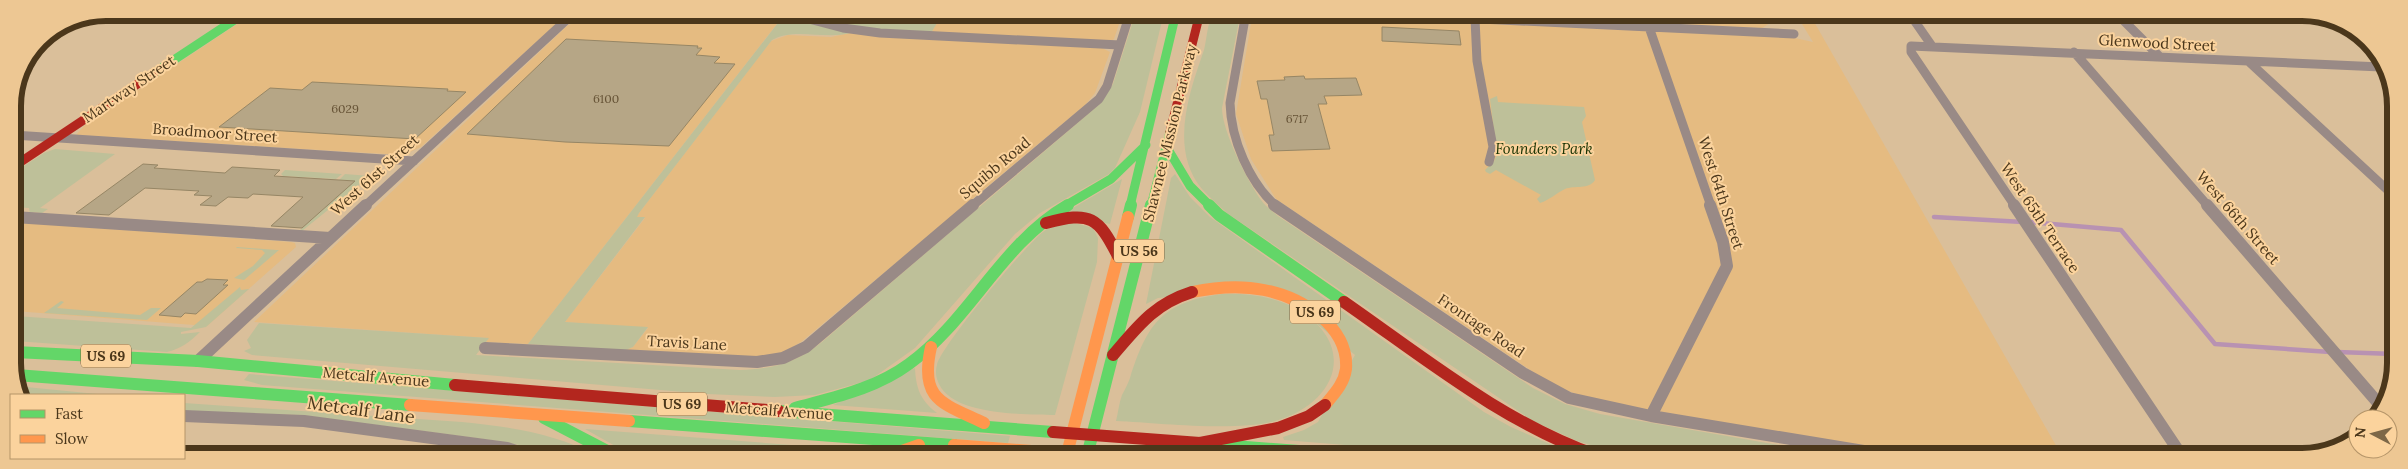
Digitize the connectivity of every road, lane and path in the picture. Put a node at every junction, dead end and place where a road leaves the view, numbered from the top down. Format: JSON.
{"nodes":[{"id":1,"x":232,"y":21,"type":"edge"},
{"id":2,"x":565,"y":21,"type":"edge"},
{"id":3,"x":816,"y":21,"type":"edge"},
{"id":4,"x":1128,"y":21,"type":"edge"},
{"id":5,"x":1174,"y":21,"type":"edge"},
{"id":6,"x":1198,"y":21,"type":"edge"},
{"id":7,"x":1245,"y":21,"type":"edge"},
{"id":8,"x":1475,"y":21,"type":"edge"},
{"id":9,"x":1517,"y":21,"type":"edge"},
{"id":10,"x":1580,"y":21,"type":"edge"},
{"id":11,"x":1915,"y":21,"type":"edge"},
{"id":12,"x":2124,"y":21,"type":"edge"},
{"id":13,"x":1581,"y":24,"type":"junction"},
{"id":14,"x":1649,"y":27,"type":"junction"},
{"id":15,"x":1794,"y":34,"type":"dead end"},
{"id":16,"x":1120,"y":45,"type":"junction"},
{"id":17,"x":1932,"y":46,"type":"junction"},
{"id":18,"x":2074,"y":52,"type":"junction"},
{"id":19,"x":2160,"y":57,"type":"junction"},
{"id":20,"x":2248,"y":61,"type":"junction"},
{"id":21,"x":2376,"y":67,"type":"edge"},
{"id":22,"x":21,"y":136,"type":"edge"},
{"id":23,"x":56,"y":138,"type":"junction"},
{"id":24,"x":1146,"y":146,"type":"junction"},
{"id":25,"x":1166,"y":146,"type":"junction"},
{"id":26,"x":414,"y":161,"type":"junction"},
{"id":27,"x":21,"y":162,"type":"edge"},
{"id":28,"x":1489,"y":162,"type":"dead end"},
{"id":29,"x":2387,"y":190,"type":"edge"},
{"id":30,"x":21,"y":217,"type":"edge"},
{"id":31,"x":1040,"y":224,"type":"junction"},
{"id":32,"x":330,"y":238,"type":"junction"},
{"id":33,"x":1118,"y":256,"type":"junction"},
{"id":34,"x":866,"y":296,"type":"joint"},
{"id":35,"x":931,"y":347,"type":"junction"},
{"id":36,"x":486,"y":348,"type":"dead end"},
{"id":37,"x":21,"y":352,"type":"edge"},
{"id":38,"x":1113,"y":355,"type":"junction"},
{"id":39,"x":198,"y":361,"type":"junction"},
{"id":40,"x":106,"y":370,"type":"dead end"},
{"id":41,"x":171,"y":371,"type":"dead end"},
{"id":42,"x":22,"y":373,"type":"edge"},
{"id":43,"x":22,"y":374,"type":"edge"},
{"id":44,"x":167,"y":391,"type":"edge"},
{"id":45,"x":270,"y":395,"type":"junction"},
{"id":46,"x":2377,"y":402,"type":"edge"},
{"id":47,"x":785,"y":412,"type":"junction"},
{"id":48,"x":536,"y":414,"type":"junction"},
{"id":49,"x":185,"y":416,"type":"edge"},
{"id":50,"x":1651,"y":416,"type":"junction"},
{"id":51,"x":994,"y":427,"type":"junction"},
{"id":52,"x":926,"y":443,"type":"junction"},
{"id":53,"x":1200,"y":443,"type":"junction"},
{"id":54,"x":507,"y":448,"type":"edge"},
{"id":55,"x":602,"y":448,"type":"edge"},
{"id":56,"x":911,"y":448,"type":"edge"},
{"id":57,"x":991,"y":448,"type":"edge"},
{"id":58,"x":1069,"y":448,"type":"edge"},
{"id":59,"x":1089,"y":448,"type":"edge"},
{"id":60,"x":1263,"y":448,"type":"edge"},
{"id":61,"x":1575,"y":448,"type":"edge"},
{"id":62,"x":1845,"y":448,"type":"edge"},
{"id":63,"x":2177,"y":448,"type":"edge"}],
"edges":[{"from":1,"to":23,"type":"main road","name":"Martway Street"},
{"from":2,"to":26,"type":"street","name":"West 61st Street"},
{"from":3,"to":16,"type":"street"},
{"from":4,"to":16,"type":"street","name":"Squibb Road"},
{"from":5,"to":24,"type":"main road","name":"Shawnee Mission Parkway","number":"US 56"},
{"from":6,"to":25,"type":"main road","name":"Shawnee Mission Parkway","number":"US 56"},
{"from":7,"to":50,"type":"street","name":"Frontage Road"},
{"from":8,"to":28,"type":"street"},
{"from":9,"to":13,"type":"street"},
{"from":10,"to":13,"type":"street"},
{"from":11,"to":17,"type":"street"},
{"from":12,"to":19,"type":"street"},
{"from":13,"to":14,"type":"street"},
{"from":14,"to":15,"type":"street"},
{"from":14,"to":50,"type":"street","name":"West 64th Street"},
{"from":16,"to":34,"type":"street","name":"Squibb Road"},
{"from":17,"to":18,"type":"street","name":"Glenwood Street"},
{"from":17,"to":63,"type":"street","name":"West 65th Terrace"},
{"from":18,"to":19,"type":"street","name":"Glenwood Street"},
{"from":18,"to":46,"type":"street","name":"West 66th Street"},
{"from":19,"to":20,"type":"street","name":"Glenwood Street"},
{"from":20,"to":21,"type":"street","name":"Glenwood Street"},
{"from":20,"to":29,"type":"street"},
{"from":22,"to":23,"type":"street","name":"Broadmoor Street"},
{"from":23,"to":26,"type":"street","name":"Broadmoor Street"},
{"from":23,"to":27,"type":"main road","name":"Martway Street"},
{"from":24,"to":31,"type":"main road"},
{"from":24,"to":33,"type":"main road","name":"Shawnee Mission Parkway","number":"US 56"},
{"from":25,"to":38,"type":"main road","name":"Shawnee Mission Parkway","number":"US 56"},
{"from":25,"to":61,"type":"main road"},
{"from":26,"to":32,"type":"street","name":"West 61st Street"},
{"from":30,"to":32,"type":"street"},
{"from":31,"to":33,"type":"main road"},
{"from":31,"to":35,"type":"main road"},
{"from":32,"to":39,"type":"street","name":"West 61st Street"},
{"from":33,"to":58,"type":"main road","name":"Shawnee Mission Parkway","number":"US 56"},
{"from":34,"to":36,"type":"street","name":"Travis Lane"},
{"from":35,"to":47,"type":"main road"},
{"from":35,"to":51,"type":"main road"},
{"from":37,"to":39,"type":"main road","name":"Metcalf Avenue","number":"US 69"},
{"from":38,"to":53,"type":"main road","number":"US 69"},
{"from":38,"to":59,"type":"main road","name":"Shawnee Mission Parkway","number":"US 56"},
{"from":39,"to":41,"type":"main road"},
{"from":39,"to":45,"type":"main road"},
{"from":39,"to":47,"type":"main road","name":"Metcalf Avenue","number":"US 69"},
{"from":40,"to":42,"type":"main road"},
{"from":43,"to":44,"type":"main road","name":"Metcalf Avenue","number":"US 69"},
{"from":44,"to":45,"type":"main road","name":"Metcalf Avenue","number":"US 69"},
{"from":45,"to":48,"type":"main road","name":"Metcalf Avenue","number":"US 69"},
{"from":47,"to":51,"type":"main road","name":"Metcalf Avenue","number":"US 69"},
{"from":48,"to":52,"type":"main road","name":"Metcalf Avenue"},
{"from":48,"to":55,"type":"main road","number":"US 69"},
{"from":49,"to":54,"type":"street","name":"Metcalf Lane"},
{"from":50,"to":62,"type":"street","name":"Frontage Road"},
{"from":51,"to":53,"type":"main road","name":"Metcalf Avenue","number":"US 69"},
{"from":52,"to":56,"type":"main road"},
{"from":52,"to":57,"type":"main road","name":"Metcalf Avenue"},
{"from":53,"to":60,"type":"main road","name":"Metcalf Avenue"}]}
